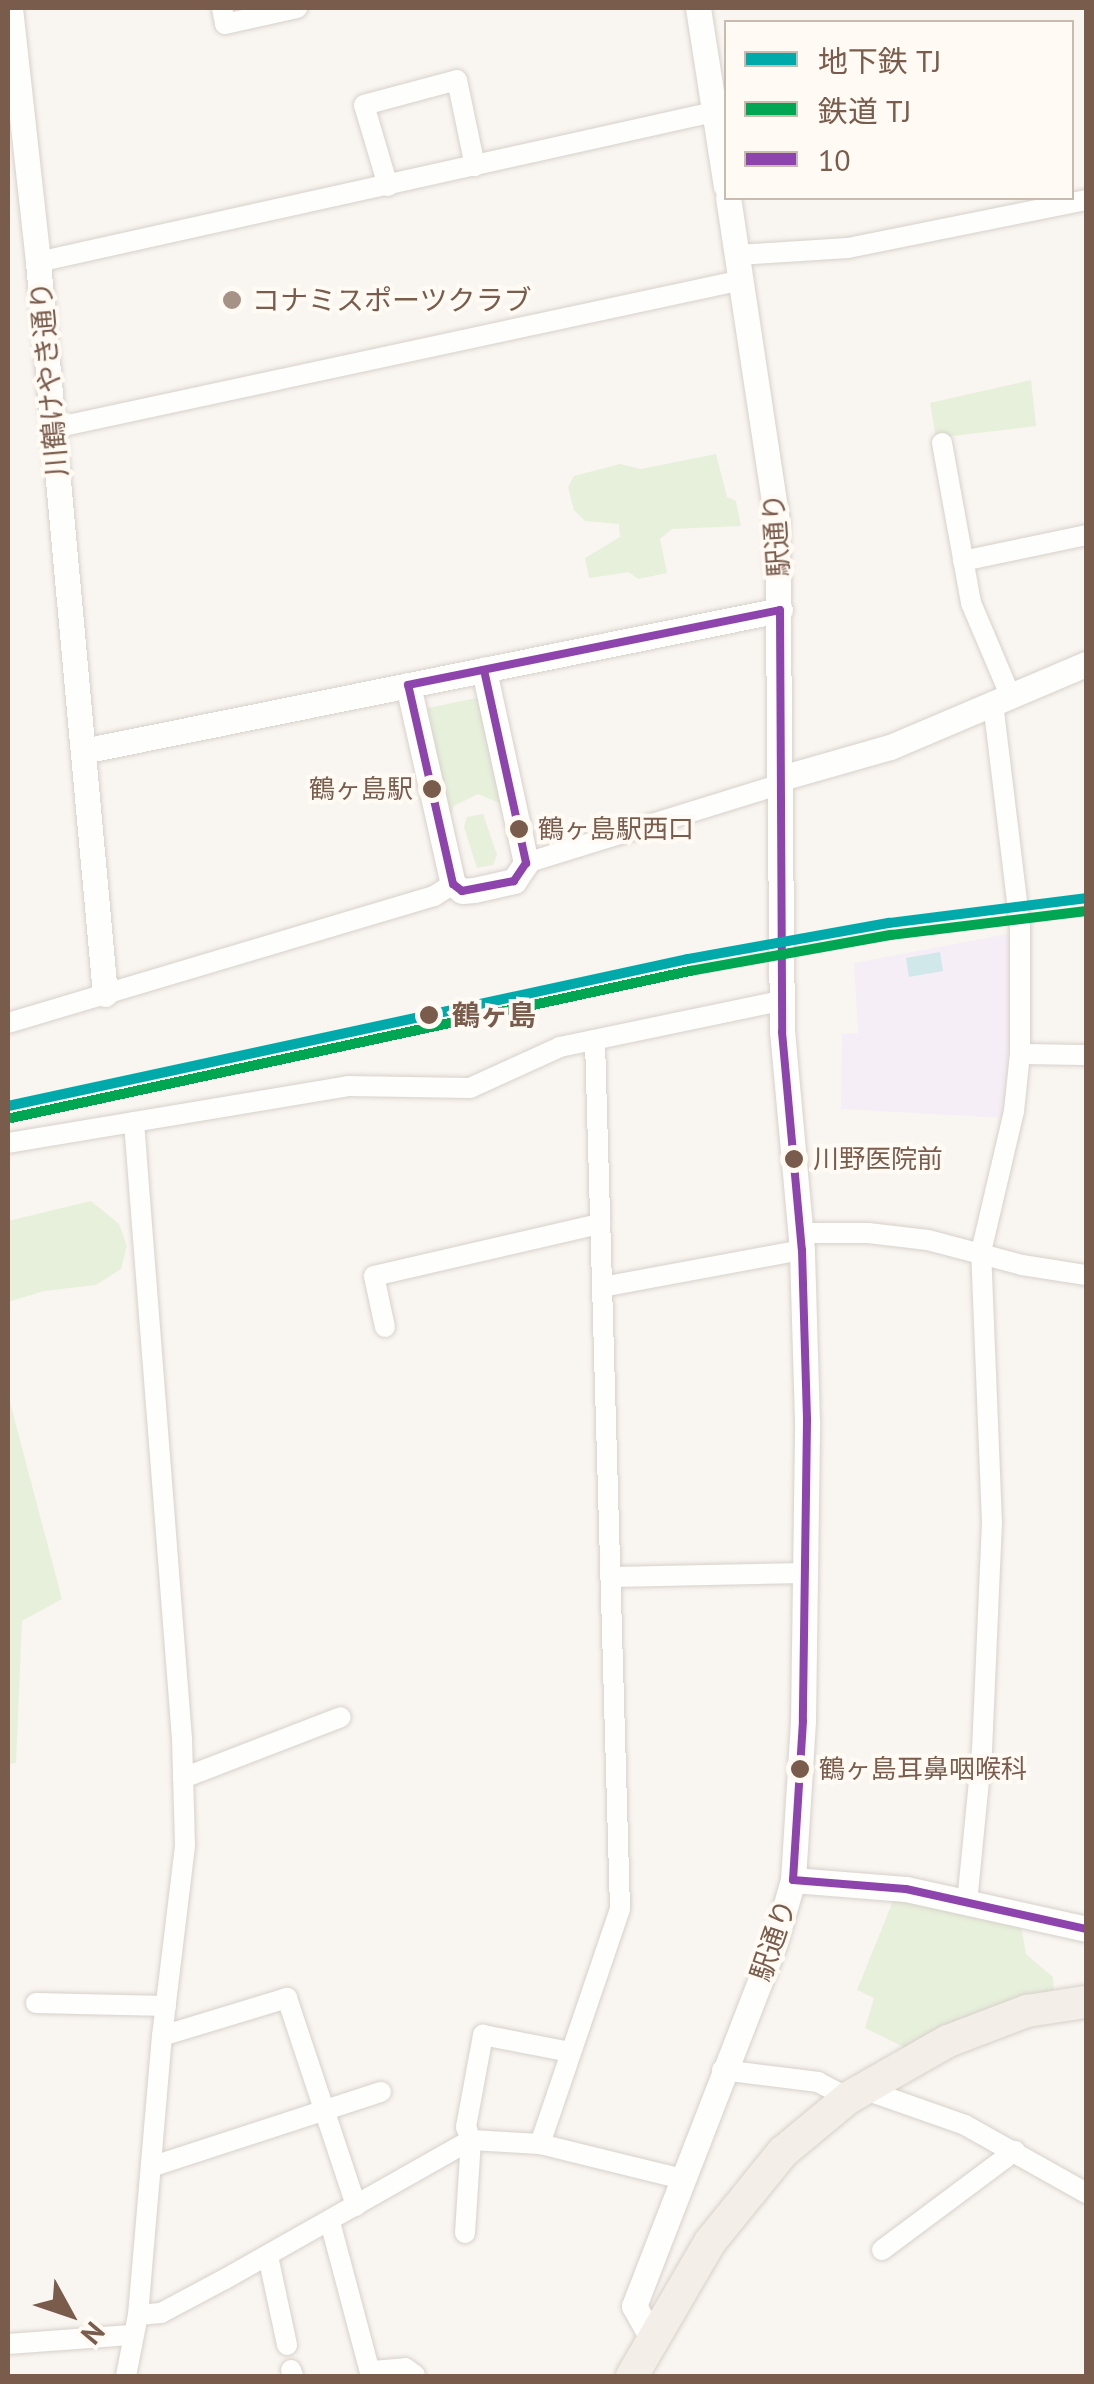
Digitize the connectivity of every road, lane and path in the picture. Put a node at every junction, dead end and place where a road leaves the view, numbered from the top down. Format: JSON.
{"nodes":[{"id":1,"x":10,"y":8,"type":"edge"},
{"id":2,"x":222,"y":8,"type":"edge"},
{"id":3,"x":297,"y":8,"type":"edge"},
{"id":4,"x":698,"y":8,"type":"edge"},
{"id":5,"x":714,"y":112,"type":"junction"},
{"id":6,"x":474,"y":166,"type":"junction"},
{"id":7,"x":724,"y":174,"type":"edge"},
{"id":8,"x":388,"y":186,"type":"junction"},
{"id":9,"x":728,"y":200,"type":"edge"},
{"id":10,"x":1086,"y":200,"type":"edge"},
{"id":11,"x":38,"y":262,"type":"junction"},
{"id":12,"x":740,"y":268,"type":"junction"},
{"id":13,"x":54,"y":428,"type":"junction"},
{"id":14,"x":942,"y":443,"type":"dead end"},
{"id":15,"x":1086,"y":535,"type":"edge"},
{"id":16,"x":963,"y":561,"type":"junction"},
{"id":17,"x":780,"y":610,"type":"junction"},
{"id":18,"x":1086,"y":664,"type":"edge"},
{"id":19,"x":484,"y":670,"type":"junction"},
{"id":20,"x":408,"y":685,"type":"junction"},
{"id":21,"x":1002,"y":699,"type":"junction"},
{"id":22,"x":83,"y":751,"type":"junction"},
{"id":23,"x":781,"y":781,"type":"junction"},
{"id":24,"x":526,"y":864,"type":"junction"},
{"id":25,"x":453,"y":884,"type":"junction"},
{"id":26,"x":105,"y":994,"type":"junction"},
{"id":27,"x":781,"y":1001,"type":"junction"},
{"id":28,"x":8,"y":1023,"type":"edge"},
{"id":29,"x":595,"y":1040,"type":"junction"},
{"id":30,"x":1020,"y":1054,"type":"junction"},
{"id":31,"x":1086,"y":1055,"type":"edge"},
{"id":32,"x":134,"y":1122,"type":"junction"},
{"id":33,"x":8,"y":1143,"type":"edge"},
{"id":34,"x":600,"y":1224,"type":"junction"},
{"id":35,"x":800,"y":1242,"type":"junction"},
{"id":36,"x":981,"y":1252,"type":"junction"},
{"id":37,"x":1086,"y":1275,"type":"edge"},
{"id":38,"x":602,"y":1287,"type":"junction"},
{"id":39,"x":385,"y":1327,"type":"dead end"},
{"id":40,"x":804,"y":1573,"type":"junction"},
{"id":41,"x":610,"y":1577,"type":"junction"},
{"id":42,"x":340,"y":1717,"type":"dead end"},
{"id":43,"x":184,"y":1778,"type":"junction"},
{"id":44,"x":794,"y":1880,"type":"junction"},
{"id":45,"x":967,"y":1903,"type":"junction"},
{"id":46,"x":1086,"y":1929,"type":"edge"},
{"id":47,"x":1086,"y":2002,"type":"edge"},
{"id":48,"x":36,"y":2004,"type":"dead end"},
{"id":49,"x":166,"y":2006,"type":"junction"},
{"id":50,"x":162,"y":2036,"type":"junction"},
{"id":51,"x":570,"y":2052,"type":"junction"},
{"id":52,"x":722,"y":2070,"type":"junction"},
{"id":53,"x":381,"y":2092,"type":"dead end"},
{"id":54,"x":856,"y":2093,"type":"junction"},
{"id":55,"x":324,"y":2109,"type":"junction"},
{"id":56,"x":471,"y":2140,"type":"junction"},
{"id":57,"x":540,"y":2144,"type":"junction"},
{"id":58,"x":1016,"y":2150,"type":"junction"},
{"id":59,"x":151,"y":2166,"type":"junction"},
{"id":60,"x":682,"y":2179,"type":"junction"},
{"id":61,"x":1086,"y":2192,"type":"edge"},
{"id":62,"x":356,"y":2206,"type":"junction"},
{"id":63,"x":330,"y":2222,"type":"junction"},
{"id":64,"x":465,"y":2233,"type":"dead end"},
{"id":65,"x":882,"y":2250,"type":"dead end"},
{"id":66,"x":268,"y":2256,"type":"junction"},
{"id":67,"x":134,"y":2325,"type":"junction"},
{"id":68,"x":653,"y":2340,"type":"junction"},
{"id":69,"x":8,"y":2344,"type":"edge"},
{"id":70,"x":287,"y":2345,"type":"dead end"},
{"id":71,"x":372,"y":2374,"type":"edge"},
{"id":72,"x":416,"y":2374,"type":"edge"},
{"id":73,"x":126,"y":2376,"type":"edge"},
{"id":74,"x":632,"y":2376,"type":"edge"}],
"edges":[{"from":1,"to":11,"type":"street","name":"川鶴けやき通り"},
{"from":2,"to":3,"type":"street"},
{"from":4,"to":5,"type":"street"},
{"from":5,"to":6,"type":"street"},
{"from":5,"to":7,"type":"street"},
{"from":6,"to":8,"type":"street"},
{"from":6,"to":8,"type":"street"},
{"from":8,"to":11,"type":"street"},
{"from":9,"to":12,"type":"street","name":"駅通り"},
{"from":10,"to":12,"type":"street"},
{"from":11,"to":13,"type":"street","name":"川鶴けやき通り"},
{"from":12,"to":13,"type":"street"},
{"from":12,"to":17,"type":"street","name":"駅通り"},
{"from":13,"to":22,"type":"street","name":"川鶴けやき通り"},
{"from":14,"to":16,"type":"street"},
{"from":15,"to":16,"type":"street"},
{"from":16,"to":21,"type":"street"},
{"from":17,"to":19,"type":"street"},
{"from":17,"to":23,"type":"street","name":"駅通り"},
{"from":18,"to":21,"type":"street"},
{"from":19,"to":20,"type":"street"},
{"from":19,"to":24,"type":"street"},
{"from":20,"to":22,"type":"street"},
{"from":20,"to":25,"type":"street"},
{"from":21,"to":23,"type":"street"},
{"from":21,"to":30,"type":"street"},
{"from":22,"to":26,"type":"street","name":"川鶴けやき通り"},
{"from":23,"to":24,"type":"street"},
{"from":23,"to":27,"type":"street","name":"駅通り"},
{"from":24,"to":25,"type":"street"},
{"from":25,"to":26,"type":"street"},
{"from":26,"to":28,"type":"street"},
{"from":27,"to":29,"type":"street"},
{"from":27,"to":35,"type":"street","name":"駅通り"},
{"from":29,"to":32,"type":"street"},
{"from":29,"to":34,"type":"street"},
{"from":30,"to":31,"type":"street"},
{"from":30,"to":36,"type":"street"},
{"from":32,"to":33,"type":"street"},
{"from":32,"to":43,"type":"street"},
{"from":34,"to":38,"type":"street"},
{"from":34,"to":39,"type":"street"},
{"from":35,"to":36,"type":"street"},
{"from":35,"to":38,"type":"street"},
{"from":35,"to":40,"type":"street","name":"駅通り"},
{"from":36,"to":37,"type":"street"},
{"from":36,"to":45,"type":"street"},
{"from":38,"to":41,"type":"street"},
{"from":40,"to":41,"type":"street"},
{"from":40,"to":44,"type":"street","name":"駅通り"},
{"from":41,"to":51,"type":"street"},
{"from":42,"to":43,"type":"street"},
{"from":43,"to":49,"type":"street"},
{"from":44,"to":45,"type":"street"},
{"from":44,"to":52,"type":"street","name":"駅通り"},
{"from":45,"to":46,"type":"street"},
{"from":47,"to":54,"type":"main road"},
{"from":48,"to":49,"type":"street"},
{"from":49,"to":50,"type":"street"},
{"from":50,"to":55,"type":"street"},
{"from":50,"to":59,"type":"street"},
{"from":51,"to":56,"type":"street"},
{"from":51,"to":57,"type":"street"},
{"from":52,"to":54,"type":"street"},
{"from":52,"to":60,"type":"street","name":"駅通り"},
{"from":53,"to":55,"type":"street"},
{"from":54,"to":58,"type":"street"},
{"from":54,"to":68,"type":"main road"},
{"from":55,"to":59,"type":"street"},
{"from":55,"to":62,"type":"street"},
{"from":56,"to":57,"type":"street"},
{"from":56,"to":62,"type":"street"},
{"from":56,"to":64,"type":"street"},
{"from":57,"to":60,"type":"street"},
{"from":58,"to":61,"type":"street"},
{"from":58,"to":65,"type":"street"},
{"from":59,"to":67,"type":"street"},
{"from":60,"to":68,"type":"street","name":"駅通り"},
{"from":62,"to":63,"type":"street"},
{"from":63,"to":66,"type":"street"},
{"from":63,"to":71,"type":"street"},
{"from":66,"to":67,"type":"street"},
{"from":66,"to":70,"type":"street"},
{"from":67,"to":69,"type":"street"},
{"from":67,"to":73,"type":"street"},
{"from":68,"to":74,"type":"main road"},
{"from":71,"to":72,"type":"street"}]}
